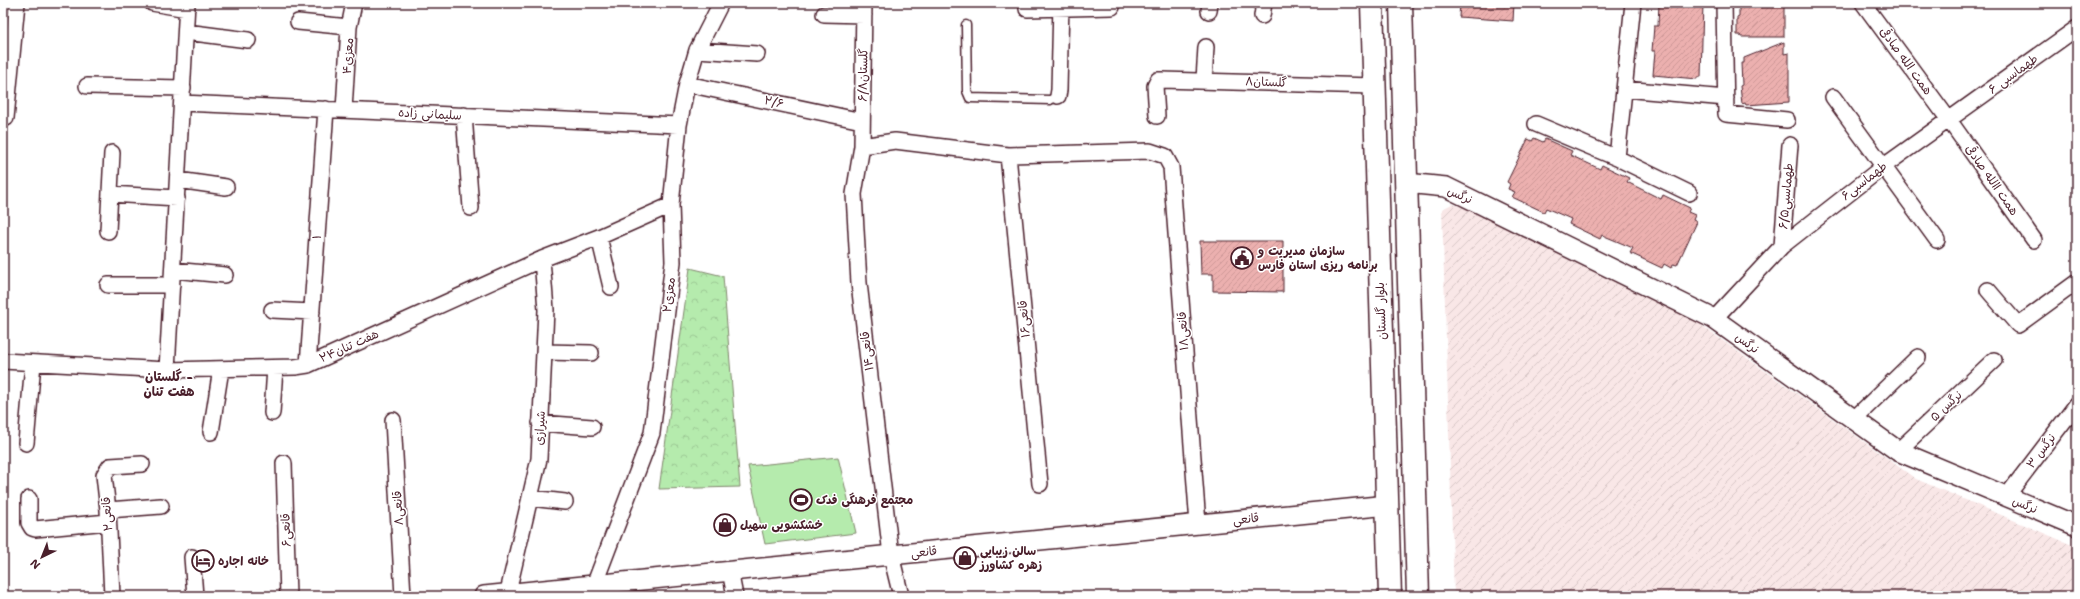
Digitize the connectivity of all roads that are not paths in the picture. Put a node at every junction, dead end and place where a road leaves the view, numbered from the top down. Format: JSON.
{"nodes":[{"id":1,"x":17,"y":3,"type":"edge"},
{"id":2,"x":152,"y":3,"type":"edge"},
{"id":3,"x":354,"y":3,"type":"edge"},
{"id":4,"x":721,"y":3,"type":"edge"},
{"id":5,"x":1372,"y":3,"type":"edge"},
{"id":6,"x":1401,"y":3,"type":"edge"},
{"id":7,"x":1633,"y":3,"type":"edge"},
{"id":8,"x":1724,"y":3,"type":"edge"},
{"id":9,"x":1863,"y":3,"type":"edge"},
{"id":10,"x":1061,"y":5,"type":"edge"},
{"id":11,"x":187,"y":6,"type":"edge"},
{"id":12,"x":1112,"y":7,"type":"dead end"},
{"id":13,"x":864,"y":9,"type":"edge"},
{"id":14,"x":1027,"y":9,"type":"dead end"},
{"id":15,"x":824,"y":14,"type":"dead end"},
{"id":16,"x":9,"y":20,"type":"edge"},
{"id":17,"x":298,"y":22,"type":"dead end"},
{"id":18,"x":966,"y":25,"type":"dead end"},
{"id":19,"x":349,"y":27,"type":"junction"},
{"id":20,"x":2077,"y":28,"type":"edge"},
{"id":21,"x":186,"y":32,"type":"junction"},
{"id":22,"x":248,"y":40,"type":"dead end"},
{"id":23,"x":1206,"y":47,"type":"dead end"},
{"id":24,"x":697,"y":50,"type":"junction"},
{"id":25,"x":757,"y":54,"type":"dead end"},
{"id":26,"x":1204,"y":80,"type":"junction"},
{"id":27,"x":687,"y":84,"type":"junction"},
{"id":28,"x":88,"y":86,"type":"dead end"},
{"id":29,"x":1374,"y":86,"type":"junction"},
{"id":30,"x":1624,"y":89,"type":"junction"},
{"id":31,"x":182,"y":95,"type":"junction"},
{"id":32,"x":1058,"y":96,"type":"joint"},
{"id":33,"x":1833,"y":97,"type":"dead end"},
{"id":34,"x":1726,"y":98,"type":"junction"},
{"id":35,"x":326,"y":109,"type":"junction"},
{"id":36,"x":344,"y":110,"type":"junction"},
{"id":37,"x":464,"y":115,"type":"junction"},
{"id":38,"x":1157,"y":116,"type":"dead end"},
{"id":39,"x":6,"y":118,"type":"dead end"},
{"id":40,"x":1787,"y":120,"type":"dead end"},
{"id":41,"x":1949,"y":120,"type":"junction"},
{"id":42,"x":862,"y":121,"type":"junction"},
{"id":43,"x":1536,"y":124,"type":"dead end"},
{"id":44,"x":679,"y":125,"type":"junction"},
{"id":45,"x":1790,"y":145,"type":"dead end"},
{"id":46,"x":862,"y":146,"type":"junction"},
{"id":47,"x":112,"y":153,"type":"dead end"},
{"id":48,"x":1008,"y":155,"type":"junction"},
{"id":49,"x":1617,"y":158,"type":"junction"},
{"id":50,"x":1884,"y":166,"type":"junction"},
{"id":51,"x":178,"y":180,"type":"junction"},
{"id":52,"x":1406,"y":183,"type":"junction"},
{"id":53,"x":226,"y":187,"type":"dead end"},
{"id":54,"x":1689,"y":193,"type":"dead end"},
{"id":55,"x":110,"y":194,"type":"junction"},
{"id":56,"x":177,"y":198,"type":"junction"},
{"id":57,"x":670,"y":206,"type":"junction"},
{"id":58,"x":471,"y":208,"type":"dead end"},
{"id":59,"x":108,"y":231,"type":"dead end"},
{"id":60,"x":599,"y":237,"type":"junction"},
{"id":61,"x":1937,"y":240,"type":"dead end"},
{"id":62,"x":2034,"y":240,"type":"dead end"},
{"id":63,"x":1782,"y":246,"type":"junction"},
{"id":64,"x":542,"y":259,"type":"junction"},
{"id":65,"x":225,"y":275,"type":"dead end"},
{"id":66,"x":172,"y":278,"type":"junction"},
{"id":67,"x":2077,"y":282,"type":"edge"},
{"id":68,"x":108,"y":285,"type":"dead end"},
{"id":69,"x":611,"y":287,"type":"dead end"},
{"id":70,"x":1988,"y":290,"type":"dead end"},
{"id":71,"x":272,"y":310,"type":"dead end"},
{"id":72,"x":312,"y":312,"type":"junction"},
{"id":73,"x":1714,"y":319,"type":"junction"},
{"id":74,"x":544,"y":352,"type":"junction"},
{"id":75,"x":590,"y":353,"type":"dead end"},
{"id":76,"x":1918,"y":357,"type":"dead end"},
{"id":77,"x":1994,"y":360,"type":"dead end"},
{"id":78,"x":3,"y":361,"type":"edge"},
{"id":79,"x":33,"y":363,"type":"junction"},
{"id":80,"x":308,"y":365,"type":"junction"},
{"id":81,"x":275,"y":368,"type":"junction"},
{"id":82,"x":220,"y":369,"type":"junction"},
{"id":83,"x":167,"y":370,"type":"junction"},
{"id":84,"x":2077,"y":404,"type":"edge"},
{"id":85,"x":272,"y":413,"type":"dead end"},
{"id":86,"x":1854,"y":419,"type":"junction"},
{"id":87,"x":393,"y":420,"type":"dead end"},
{"id":88,"x":540,"y":423,"type":"junction"},
{"id":89,"x":592,"y":427,"type":"dead end"},
{"id":90,"x":212,"y":432,"type":"dead end"},
{"id":91,"x":26,"y":443,"type":"dead end"},
{"id":92,"x":1898,"y":451,"type":"junction"},
{"id":93,"x":284,"y":463,"type":"dead end"},
{"id":94,"x":142,"y":464,"type":"dead end"},
{"id":95,"x":1040,"y":484,"type":"dead end"},
{"id":96,"x":2006,"y":497,"type":"junction"},
{"id":97,"x":531,"y":498,"type":"junction"},
{"id":98,"x":29,"y":499,"type":"dead end"},
{"id":99,"x":565,"y":502,"type":"dead end"},
{"id":100,"x":1388,"y":505,"type":"junction"},
{"id":101,"x":161,"y":506,"type":"dead end"},
{"id":102,"x":108,"y":516,"type":"junction"},
{"id":103,"x":1198,"y":524,"type":"junction"},
{"id":104,"x":2077,"y":526,"type":"edge"},
{"id":105,"x":891,"y":555,"type":"junction"},
{"id":106,"x":192,"y":557,"type":"dead end"},
{"id":107,"x":730,"y":571,"type":"junction"},
{"id":108,"x":592,"y":590,"type":"edge"},
{"id":109,"x":508,"y":595,"type":"edge"},
{"id":110,"x":112,"y":596,"type":"edge"},
{"id":111,"x":195,"y":596,"type":"edge"},
{"id":112,"x":288,"y":596,"type":"edge"},
{"id":113,"x":403,"y":596,"type":"edge"},
{"id":114,"x":484,"y":596,"type":"edge"},
{"id":115,"x":735,"y":596,"type":"edge"},
{"id":116,"x":901,"y":596,"type":"edge"},
{"id":117,"x":1390,"y":596,"type":"edge"},
{"id":118,"x":1418,"y":596,"type":"edge"}],
"edges":[{"from":1,"to":16,"type":"street"},
{"from":2,"to":11,"type":"street"},
{"from":3,"to":19,"type":"street","name":"۴معزی"},
{"from":4,"to":24,"type":"street","name":"۲معزی"},
{"from":5,"to":29,"type":"main road","name":"بلوار گلستان"},
{"from":6,"to":52,"type":"main road"},
{"from":7,"to":30,"type":"street"},
{"from":8,"to":34,"type":"street"},
{"from":9,"to":41,"type":"street","name":"همت الله صادقی"},
{"from":10,"to":12,"type":"street"},
{"from":10,"to":14,"type":"street"},
{"from":10,"to":32,"type":"street"},
{"from":11,"to":21,"type":"street"},
{"from":13,"to":15,"type":"street"},
{"from":13,"to":42,"type":"street","name":"۶/۸گلستان"},
{"from":16,"to":39,"type":"street"},
{"from":17,"to":19,"type":"street"},
{"from":18,"to":32,"type":"lane"},
{"from":19,"to":36,"type":"street","name":"۴معزی"},
{"from":20,"to":41,"type":"street","name":"۶ طهماسبی"},
{"from":21,"to":22,"type":"street"},
{"from":21,"to":31,"type":"street"},
{"from":23,"to":26,"type":"street"},
{"from":24,"to":25,"type":"street"},
{"from":24,"to":27,"type":"street","name":"۲معزی"},
{"from":26,"to":29,"type":"street","name":"گلستان۸"},
{"from":26,"to":38,"type":"street","name":"گلستان۸"},
{"from":27,"to":42,"type":"street","name":"۲/۶"},
{"from":27,"to":44,"type":"street","name":"۲معزی"},
{"from":28,"to":31,"type":"street","name":"سلیمانی زاده"},
{"from":29,"to":100,"type":"main road","name":"بلوار گلستان"},
{"from":30,"to":34,"type":"street"},
{"from":30,"to":49,"type":"street"},
{"from":31,"to":35,"type":"street","name":"سلیمانی زاده"},
{"from":31,"to":51,"type":"street"},
{"from":33,"to":50,"type":"street"},
{"from":34,"to":40,"type":"street"},
{"from":35,"to":36,"type":"street","name":"سلیمانی زاده"},
{"from":35,"to":72,"type":"street","name":"۱"},
{"from":36,"to":37,"type":"street","name":"سلیمانی زاده"},
{"from":37,"to":44,"type":"street","name":"سلیمانی زاده"},
{"from":37,"to":58,"type":"street"},
{"from":41,"to":50,"type":"street","name":"۶طهماسبی"},
{"from":41,"to":62,"type":"street","name":"همت االله صادقی"},
{"from":42,"to":46,"type":"street","name":"۶/۸گلستان"},
{"from":43,"to":49,"type":"street"},
{"from":44,"to":57,"type":"street","name":"۲معزی"},
{"from":45,"to":63,"type":"street","name":"۶/۵طهماسبی"},
{"from":46,"to":48,"type":"street"},
{"from":46,"to":105,"type":"street","name":"۱۴قانعی"},
{"from":47,"to":55,"type":"street"},
{"from":48,"to":95,"type":"street","name":"۱۶قانعی"},
{"from":48,"to":103,"type":"street","name":"۱۸قانعی"},
{"from":49,"to":54,"type":"street"},
{"from":50,"to":61,"type":"street"},
{"from":50,"to":63,"type":"street","name":"۶طهماسبی"},
{"from":51,"to":53,"type":"street"},
{"from":51,"to":56,"type":"street"},
{"from":52,"to":73,"type":"street","name":"نرگس"},
{"from":52,"to":118,"type":"main road"},
{"from":55,"to":56,"type":"street"},
{"from":55,"to":59,"type":"street"},
{"from":56,"to":66,"type":"street"},
{"from":57,"to":60,"type":"street","name":"هفت تنان۲۴"},
{"from":57,"to":108,"type":"street","name":"۲معزی"},
{"from":60,"to":64,"type":"street","name":"هفت تنان۲۴"},
{"from":60,"to":69,"type":"street"},
{"from":63,"to":73,"type":"street","name":"۶طهماسبی"},
{"from":64,"to":74,"type":"street","name":"شیرازی"},
{"from":64,"to":80,"type":"street","name":"هفت تنان۲۴"},
{"from":65,"to":66,"type":"street"},
{"from":66,"to":68,"type":"street"},
{"from":66,"to":83,"type":"street"},
{"from":67,"to":70,"type":"street"},
{"from":71,"to":72,"type":"street"},
{"from":72,"to":80,"type":"street","name":"۱"},
{"from":73,"to":86,"type":"street","name":"نرگس"},
{"from":74,"to":75,"type":"street"},
{"from":74,"to":88,"type":"street","name":"شیرازی"},
{"from":76,"to":86,"type":"street"},
{"from":77,"to":92,"type":"street","name":"۵ نرگس"},
{"from":78,"to":79,"type":"street","name":"هفت تنان۲۴"},
{"from":79,"to":83,"type":"street","name":"هفت تنان۲۴"},
{"from":79,"to":91,"type":"street"},
{"from":80,"to":81,"type":"street","name":"هفت تنان۲۴"},
{"from":81,"to":82,"type":"street","name":"هفت تنان۲۴"},
{"from":81,"to":85,"type":"street"},
{"from":82,"to":83,"type":"street","name":"هفت تنان۲۴"},
{"from":82,"to":90,"type":"street"},
{"from":84,"to":96,"type":"street","name":"۳ نرگس"},
{"from":86,"to":92,"type":"street","name":"نرگس"},
{"from":87,"to":113,"type":"street","name":"۸قانعی"},
{"from":88,"to":89,"type":"street"},
{"from":88,"to":97,"type":"street","name":"شیرازی"},
{"from":92,"to":96,"type":"street","name":"نرگس"},
{"from":93,"to":112,"type":"street","name":"۶قانعی"},
{"from":94,"to":102,"type":"street","name":"۲قانعی"},
{"from":96,"to":104,"type":"street","name":"نرگس"},
{"from":97,"to":99,"type":"street"},
{"from":97,"to":109,"type":"street","name":"شیرازی"},
{"from":98,"to":102,"type":"street"},
{"from":100,"to":103,"type":"street","name":"قانعی"},
{"from":100,"to":117,"type":"main road","name":"بلوار گلستان"},
{"from":101,"to":102,"type":"street"},
{"from":102,"to":110,"type":"street","name":"۲قانعی"},
{"from":103,"to":105,"type":"street","name":"قانعی"},
{"from":105,"to":107,"type":"street","name":"قانعی"},
{"from":105,"to":116,"type":"street","name":"۱۴قانعی"},
{"from":106,"to":111,"type":"street"},
{"from":107,"to":108,"type":"street","name":"قانعی"},
{"from":107,"to":115,"type":"street"},
{"from":108,"to":109,"type":"street","name":"قانعی"},
{"from":109,"to":114,"type":"street","name":"قانعی"}]}
